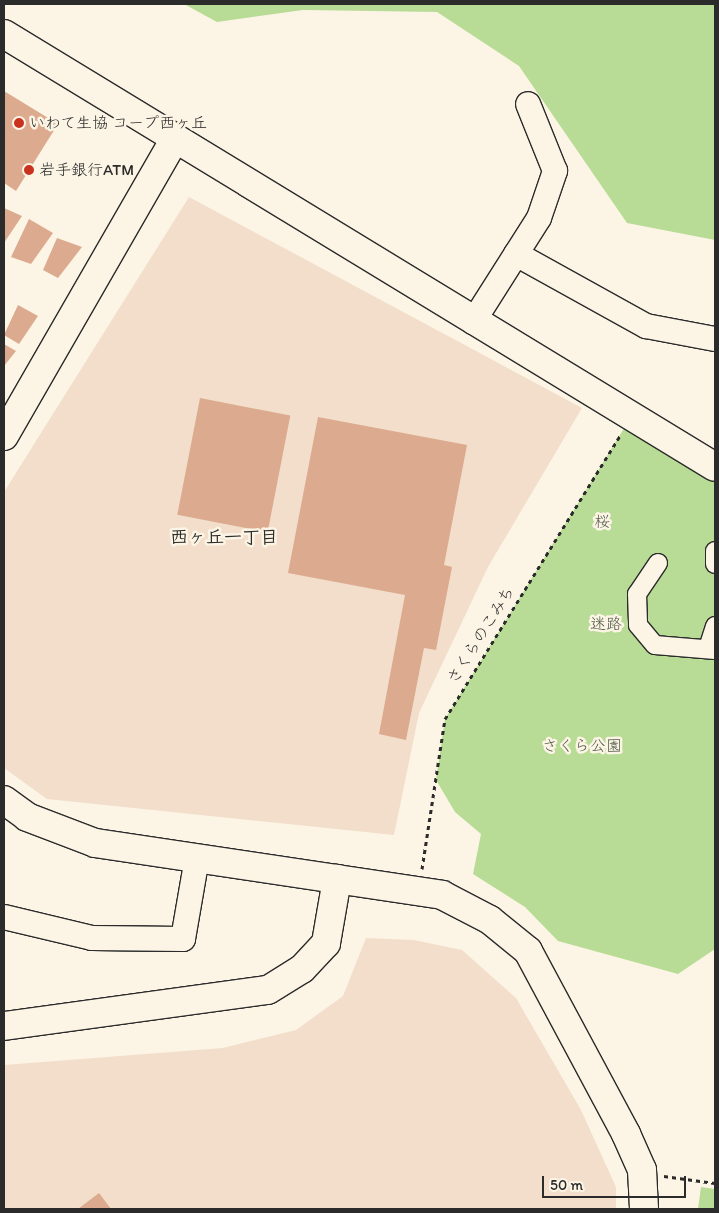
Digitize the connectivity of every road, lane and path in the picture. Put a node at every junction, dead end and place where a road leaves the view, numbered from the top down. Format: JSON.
{"nodes":[{"id":1,"x":4,"y":34,"type":"edge"},
{"id":2,"x":528,"y":104,"type":"dead end"},
{"id":3,"x":174,"y":140,"type":"junction"},
{"id":4,"x":516,"y":254,"type":"junction"},
{"id":5,"x":473,"y":322,"type":"junction"},
{"id":6,"x":715,"y":339,"type":"edge"},
{"id":7,"x":631,"y":417,"type":"junction"},
{"id":8,"x":4,"y":436,"type":"edge"},
{"id":9,"x":715,"y":467,"type":"edge"},
{"id":10,"x":715,"y":551,"type":"edge"},
{"id":11,"x":658,"y":563,"type":"dead end"},
{"id":12,"x":715,"y":564,"type":"edge"},
{"id":13,"x":715,"y":626,"type":"edge"},
{"id":14,"x":712,"y":649,"type":"edge"},
{"id":15,"x":4,"y":800,"type":"edge"},
{"id":16,"x":197,"y":858,"type":"junction"},
{"id":17,"x":337,"y":879,"type":"junction"},
{"id":18,"x":419,"y":892,"type":"junction"},
{"id":19,"x":4,"y":917,"type":"edge"},
{"id":20,"x":4,"y":1026,"type":"edge"},
{"id":21,"x":661,"y":1175,"type":"dead end"},
{"id":22,"x":715,"y":1183,"type":"edge"},
{"id":23,"x":644,"y":1209,"type":"edge"}],
"edges":[{"from":1,"to":3,"type":"street"},
{"from":2,"to":4,"type":"street"},
{"from":3,"to":5,"type":"street"},
{"from":3,"to":8,"type":"street"},
{"from":4,"to":5,"type":"street"},
{"from":4,"to":6,"type":"street"},
{"from":5,"to":7,"type":"street"},
{"from":7,"to":9,"type":"street"},
{"from":7,"to":18,"type":"path","name":"さくらのこみち"},
{"from":10,"to":12,"type":"street"},
{"from":11,"to":14,"type":"street"},
{"from":13,"to":14,"type":"street"},
{"from":15,"to":16,"type":"street"},
{"from":16,"to":17,"type":"street"},
{"from":16,"to":19,"type":"street"},
{"from":17,"to":18,"type":"street"},
{"from":17,"to":20,"type":"street"},
{"from":18,"to":23,"type":"street"},
{"from":21,"to":22,"type":"path"}]}
